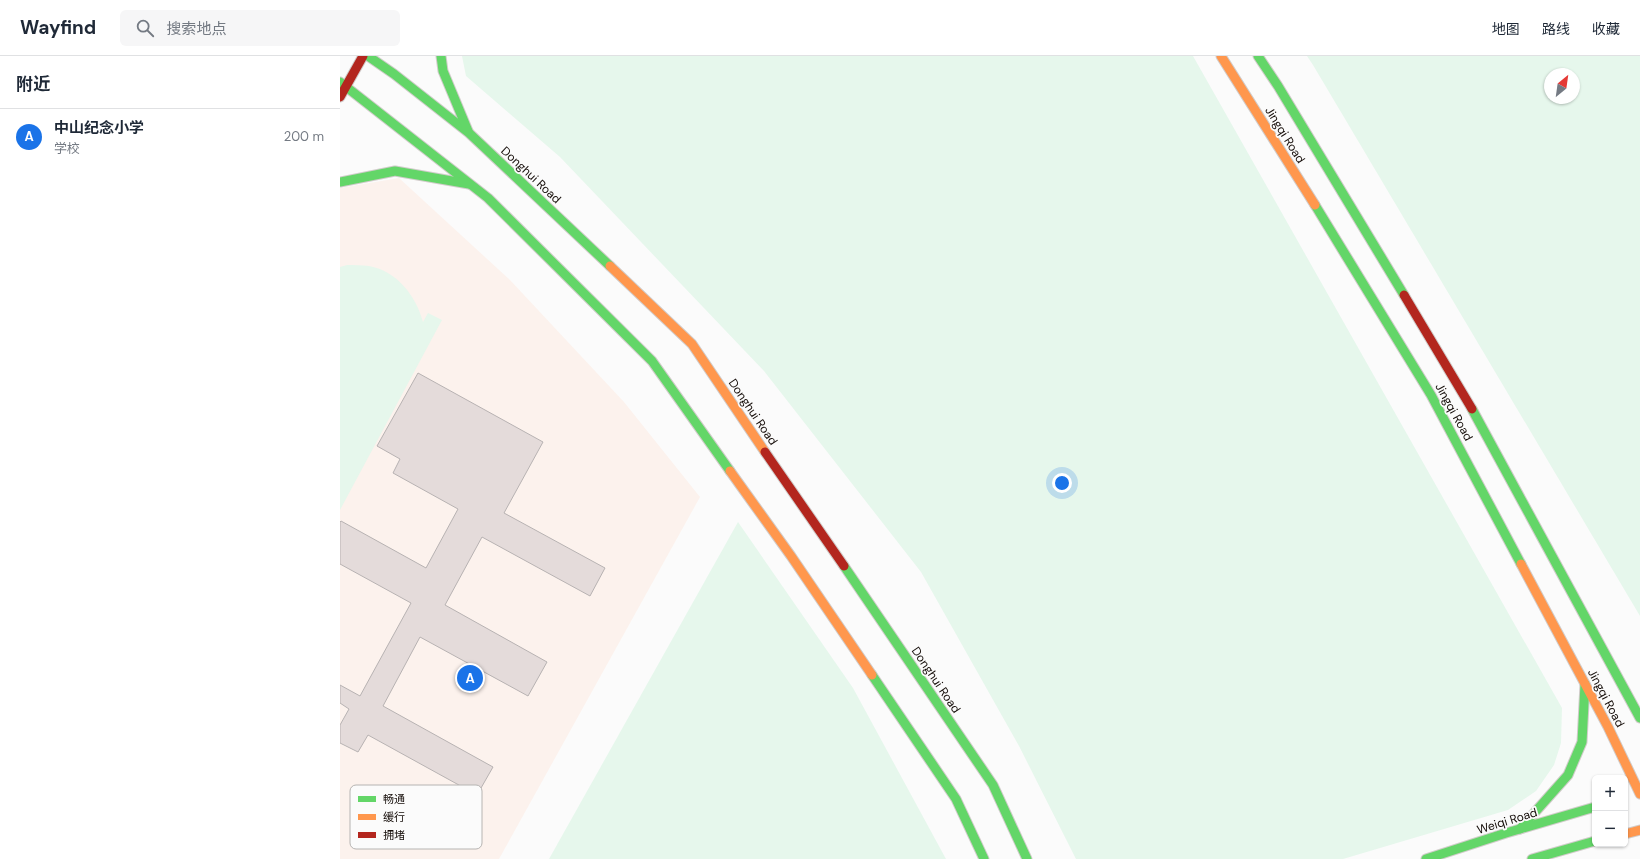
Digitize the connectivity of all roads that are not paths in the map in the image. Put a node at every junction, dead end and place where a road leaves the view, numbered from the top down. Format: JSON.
{"nodes":[{"id":1,"x":363,"y":56,"type":"edge"},
{"id":2,"x":368,"y":56,"type":"edge"},
{"id":3,"x":441,"y":56,"type":"edge"},
{"id":4,"x":1221,"y":56,"type":"edge"},
{"id":5,"x":1258,"y":56,"type":"edge"},
{"id":6,"x":343,"y":84,"type":"edge"},
{"id":7,"x":340,"y":97,"type":"edge"},
{"id":8,"x":469,"y":132,"type":"junction"},
{"id":9,"x":340,"y":182,"type":"edge"},
{"id":10,"x":471,"y":185,"type":"junction"},
{"id":11,"x":1611,"y":662,"type":"junction"},
{"id":12,"x":1630,"y":681,"type":"dead end"},
{"id":13,"x":1585,"y":684,"type":"junction"},
{"id":14,"x":1640,"y":718,"type":"edge"},
{"id":15,"x":1638,"y":794,"type":"edge"},
{"id":16,"x":1592,"y":808,"type":"edge"},
{"id":17,"x":1520,"y":829,"type":"junction"},
{"id":18,"x":1640,"y":830,"type":"edge"},
{"id":19,"x":1628,"y":833,"type":"edge"},
{"id":20,"x":1592,"y":842,"type":"edge"},
{"id":21,"x":1561,"y":850,"type":"junction"},
{"id":22,"x":1580,"y":855,"type":"dead end"},
{"id":23,"x":984,"y":859,"type":"edge"},
{"id":24,"x":1027,"y":859,"type":"edge"},
{"id":25,"x":1426,"y":859,"type":"edge"},
{"id":26,"x":1532,"y":859,"type":"edge"}],
"edges":[{"from":1,"to":6,"type":"street"},
{"from":2,"to":8,"type":"street","name":"Donghui Road"},
{"from":3,"to":8,"type":"street"},
{"from":4,"to":13,"type":"street","name":"Jingqi Road"},
{"from":5,"to":11,"type":"street","name":"Jingqi Road"},
{"from":6,"to":7,"type":"street"},
{"from":6,"to":10,"type":"street"},
{"from":8,"to":24,"type":"street","name":"Donghui Road"},
{"from":9,"to":10,"type":"street"},
{"from":10,"to":23,"type":"street"},
{"from":11,"to":12,"type":"street"},
{"from":11,"to":14,"type":"street","name":"Jingqi Road"},
{"from":13,"to":15,"type":"street","name":"Jingqi Road"},
{"from":13,"to":17,"type":"street"},
{"from":16,"to":17,"type":"street","name":"Weiqi Road"},
{"from":17,"to":25,"type":"street","name":"Weiqi Road"},
{"from":18,"to":19,"type":"street"},
{"from":20,"to":21,"type":"street"},
{"from":21,"to":22,"type":"street"},
{"from":21,"to":26,"type":"street"}]}
